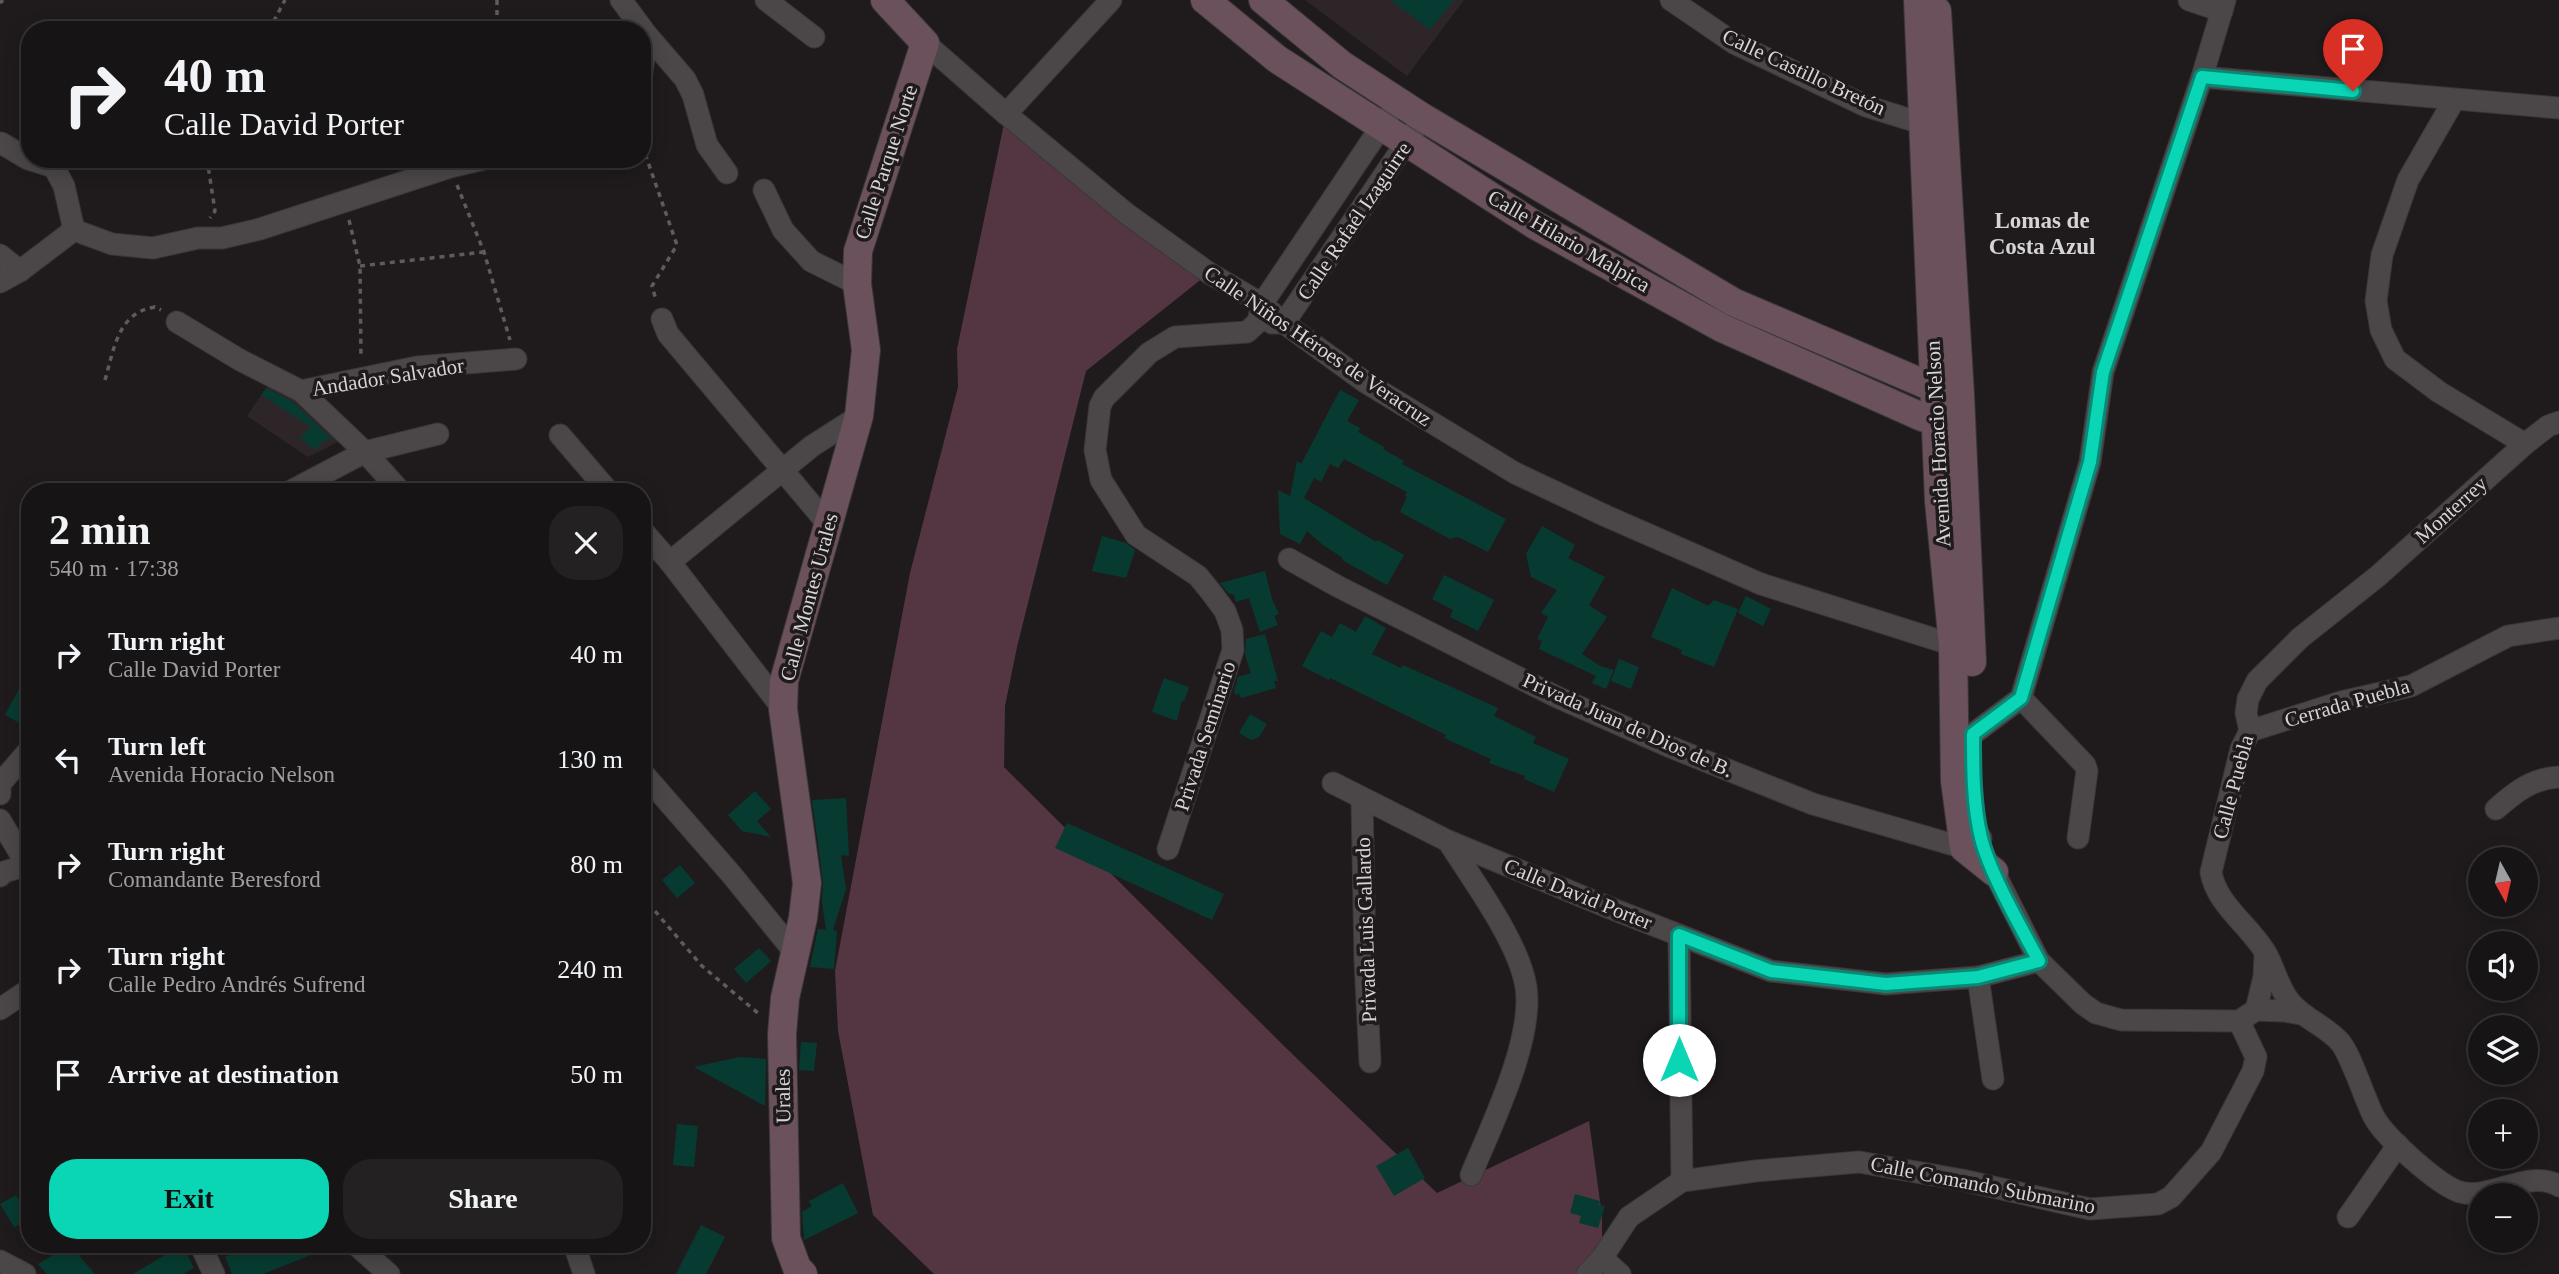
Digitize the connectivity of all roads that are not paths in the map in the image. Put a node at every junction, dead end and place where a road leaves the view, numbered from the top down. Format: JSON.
{"nodes":[{"id":1,"x":621,"y":0,"type":"edge"},
{"id":2,"x":766,"y":0,"type":"edge"},
{"id":3,"x":885,"y":0,"type":"edge"},
{"id":4,"x":1111,"y":0,"type":"edge"},
{"id":5,"x":1205,"y":0,"type":"edge"},
{"id":6,"x":1263,"y":0,"type":"edge"},
{"id":7,"x":1671,"y":0,"type":"edge"},
{"id":8,"x":1918,"y":0,"type":"edge"},
{"id":9,"x":1936,"y":0,"type":"edge"},
{"id":10,"x":2189,"y":0,"type":"edge"},
{"id":11,"x":2224,"y":5,"type":"edge"},
{"id":12,"x":637,"y":21,"type":"edge"},
{"id":13,"x":814,"y":37,"type":"dead end"},
{"id":14,"x":651,"y":40,"type":"edge"},
{"id":15,"x":925,"y":43,"type":"junction"},
{"id":16,"x":1931,"y":74,"type":"junction"},
{"id":17,"x":2202,"y":77,"type":"junction"},
{"id":18,"x":2454,"y":100,"type":"junction"},
{"id":19,"x":1398,"y":101,"type":"junction"},
{"id":20,"x":2559,"y":108,"type":"edge"},
{"id":21,"x":1006,"y":114,"type":"junction"},
{"id":22,"x":1422,"y":117,"type":"junction"},
{"id":23,"x":1934,"y":124,"type":"junction"},
{"id":24,"x":1382,"y":127,"type":"junction"},
{"id":25,"x":1,"y":143,"type":"edge"},
{"id":26,"x":1408,"y":143,"type":"junction"},
{"id":27,"x":21,"y":155,"type":"edge"},
{"id":28,"x":59,"y":168,"type":"edge"},
{"id":29,"x":447,"y":168,"type":"edge"},
{"id":30,"x":727,"y":173,"type":"dead end"},
{"id":31,"x":764,"y":190,"type":"dead end"},
{"id":32,"x":74,"y":230,"type":"junction"},
{"id":33,"x":0,"y":255,"type":"edge"},
{"id":34,"x":20,"y":271,"type":"junction"},
{"id":35,"x":0,"y":282,"type":"edge"},
{"id":36,"x":857,"y":284,"type":"junction"},
{"id":37,"x":1260,"y":313,"type":"junction"},
{"id":38,"x":662,"y":319,"type":"road end"},
{"id":39,"x":177,"y":322,"type":"road end"},
{"id":40,"x":1284,"y":323,"type":"junction"},
{"id":41,"x":516,"y":359,"type":"road end"},
{"id":42,"x":302,"y":391,"type":"junction"},
{"id":43,"x":1947,"y":391,"type":"junction"},
{"id":44,"x":859,"y":416,"type":"junction"},
{"id":45,"x":2559,"y":422,"type":"edge"},
{"id":46,"x":1949,"y":426,"type":"junction"},
{"id":47,"x":438,"y":433,"type":"dead end"},
{"id":48,"x":560,"y":435,"type":"dead end"},
{"id":49,"x":2525,"y":444,"type":"junction"},
{"id":50,"x":365,"y":452,"type":"junction"},
{"id":51,"x":785,"y":471,"type":"junction"},
{"id":52,"x":306,"y":483,"type":"edge"},
{"id":53,"x":393,"y":483,"type":"edge"},
{"id":54,"x":601,"y":483,"type":"edge"},
{"id":55,"x":827,"y":523,"type":"junction"},
{"id":56,"x":651,"y":540,"type":"edge"},
{"id":57,"x":1289,"y":559,"type":"dead end"},
{"id":58,"x":670,"y":562,"type":"junction"},
{"id":59,"x":2378,"y":576,"type":"joint"},
{"id":60,"x":2559,"y":628,"type":"edge"},
{"id":61,"x":1962,"y":645,"type":"junction"},
{"id":62,"x":2021,"y":698,"type":"junction"},
{"id":63,"x":783,"y":709,"type":"junction"},
{"id":64,"x":2250,"y":731,"type":"junction"},
{"id":65,"x":1963,"y":736,"type":"junction"},
{"id":66,"x":21,"y":760,"type":"edge"},
{"id":67,"x":2559,"y":778,"type":"edge"},
{"id":68,"x":651,"y":782,"type":"edge"},
{"id":69,"x":1333,"y":783,"type":"dead end"},
{"id":70,"x":0,"y":794,"type":"edge"},
{"id":71,"x":1362,"y":798,"type":"junction"},
{"id":72,"x":2496,"y":809,"type":"dead end"},
{"id":73,"x":0,"y":820,"type":"edge"},
{"id":74,"x":2078,"y":838,"type":"dead end"},
{"id":75,"x":1448,"y":841,"type":"junction"},
{"id":76,"x":1972,"y":843,"type":"junction"},
{"id":77,"x":1168,"y":849,"type":"dead end"},
{"id":78,"x":21,"y":854,"type":"edge"},
{"id":79,"x":21,"y":867,"type":"edge"},
{"id":80,"x":1994,"y":872,"type":"joint"},
{"id":81,"x":0,"y":874,"type":"edge"},
{"id":82,"x":1679,"y":935,"type":"junction"},
{"id":83,"x":2266,"y":953,"type":"junction"},
{"id":84,"x":796,"y":954,"type":"junction"},
{"id":85,"x":2039,"y":961,"type":"junction"},
{"id":86,"x":1978,"y":977,"type":"junction"},
{"id":87,"x":21,"y":995,"type":"edge"},
{"id":88,"x":0,"y":1009,"type":"edge"},
{"id":89,"x":2301,"y":1014,"type":"junction"},
{"id":90,"x":2247,"y":1015,"type":"junction"},
{"id":91,"x":1370,"y":1062,"type":"dead end"},
{"id":92,"x":1993,"y":1079,"type":"dead end"},
{"id":93,"x":2398,"y":1145,"type":"junction"},
{"id":94,"x":1471,"y":1175,"type":"dead end"},
{"id":95,"x":1682,"y":1181,"type":"junction"},
{"id":96,"x":2559,"y":1186,"type":"edge"},
{"id":97,"x":2348,"y":1217,"type":"dead end"},
{"id":98,"x":204,"y":1253,"type":"edge"},
{"id":99,"x":365,"y":1253,"type":"edge"},
{"id":100,"x":578,"y":1253,"type":"edge"},
{"id":101,"x":1602,"y":1258,"type":"junction"},
{"id":102,"x":0,"y":1261,"type":"edge"},
{"id":103,"x":25,"y":1274,"type":"edge"},
{"id":104,"x":214,"y":1274,"type":"edge"},
{"id":105,"x":389,"y":1274,"type":"edge"},
{"id":106,"x":584,"y":1274,"type":"edge"},
{"id":107,"x":803,"y":1274,"type":"edge"},
{"id":108,"x":1587,"y":1274,"type":"edge"},
{"id":109,"x":1620,"y":1274,"type":"edge"}],
"edges":[{"from":1,"to":12,"type":"street"},
{"from":2,"to":13,"type":"street"},
{"from":3,"to":15,"type":"street","name":"Calle Niños Héroes de Veracruz"},
{"from":4,"to":21,"type":"street"},
{"from":5,"to":24,"type":"street","name":"Calle Hilario Malpica"},
{"from":6,"to":19,"type":"street","name":"Calle Hilario Malpica"},
{"from":7,"to":23,"type":"street","name":"Calle Castillo Bretón"},
{"from":8,"to":16,"type":"street","name":"Avenida Horacio Nelson"},
{"from":9,"to":16,"type":"street","name":"Avenida Horacio Nelson"},
{"from":10,"to":11,"type":"street"},
{"from":11,"to":17,"type":"street"},
{"from":14,"to":30,"type":"street"},
{"from":15,"to":21,"type":"street","name":"Calle Niños Héroes de Veracruz"},
{"from":15,"to":36,"type":"street","name":"Calle Parque Norte"},
{"from":16,"to":23,"type":"street","name":"Avenida Horacio Nelson"},
{"from":17,"to":18,"type":"street"},
{"from":17,"to":62,"type":"street"},
{"from":18,"to":20,"type":"street"},
{"from":18,"to":49,"type":"street"},
{"from":19,"to":22,"type":"street","name":"Calle Hilario Malpica"},
{"from":19,"to":24,"type":"street","name":"Calle Rafaél Izaguirre"},
{"from":21,"to":37,"type":"street","name":"Calle Niños Héroes de Veracruz"},
{"from":22,"to":26,"type":"street","name":"Calle Rafaél Izaguirre"},
{"from":22,"to":43,"type":"street","name":"Calle Hilario Malpica"},
{"from":23,"to":43,"type":"street","name":"Avenida Horacio Nelson"},
{"from":24,"to":26,"type":"street","name":"Calle Hilario Malpica"},
{"from":24,"to":37,"type":"street","name":"Calle Rafaél Izaguirre"},
{"from":25,"to":27,"type":"street"},
{"from":26,"to":40,"type":"street","name":"Calle Rafaél Izaguirre"},
{"from":26,"to":46,"type":"street","name":"Calle Hilario Malpica"},
{"from":28,"to":32,"type":"street"},
{"from":29,"to":32,"type":"street"},
{"from":31,"to":36,"type":"street"},
{"from":32,"to":34,"type":"street"},
{"from":33,"to":34,"type":"street"},
{"from":34,"to":35,"type":"street"},
{"from":36,"to":44,"type":"street","name":"Calle Montes Urales"},
{"from":37,"to":40,"type":"street","name":"Privada Seminario"},
{"from":37,"to":77,"type":"street","name":"Privada Seminario"},
{"from":38,"to":51,"type":"street"},
{"from":39,"to":42,"type":"street"},
{"from":40,"to":61,"type":"street","name":"Calle Niños Héroes de Veracruz"},
{"from":41,"to":42,"type":"street","name":"Andador Salvador"},
{"from":42,"to":50,"type":"street"},
{"from":43,"to":46,"type":"street","name":"Avenida Horacio Nelson"},
{"from":44,"to":51,"type":"street"},
{"from":44,"to":55,"type":"street","name":"Calle Montes Urales"},
{"from":45,"to":49,"type":"street","name":"Monterrey"},
{"from":46,"to":61,"type":"street","name":"Avenida Horacio Nelson"},
{"from":47,"to":50,"type":"street"},
{"from":48,"to":54,"type":"street"},
{"from":49,"to":59,"type":"street","name":"Monterrey"},
{"from":50,"to":52,"type":"street"},
{"from":50,"to":53,"type":"street"},
{"from":51,"to":55,"type":"street"},
{"from":51,"to":58,"type":"street"},
{"from":55,"to":63,"type":"street","name":"Calle Montes Urales"},
{"from":56,"to":58,"type":"street"},
{"from":57,"to":76,"type":"street","name":"Privada Juan de Dios de B."},
{"from":58,"to":63,"type":"street"},
{"from":59,"to":64,"type":"street","name":"Calle Puebla"},
{"from":60,"to":64,"type":"street","name":"Cerrada Puebla"},
{"from":61,"to":65,"type":"street","name":"Avenida Horacio Nelson"},
{"from":62,"to":65,"type":"street"},
{"from":62,"to":74,"type":"street"},
{"from":63,"to":84,"type":"street","name":"Calle Montes Urales"},
{"from":64,"to":83,"type":"street","name":"Calle Puebla"},
{"from":65,"to":76,"type":"street","name":"Avenida Horacio Nelson"},
{"from":66,"to":70,"type":"street"},
{"from":67,"to":72,"type":"street"},
{"from":68,"to":84,"type":"street"},
{"from":69,"to":71,"type":"street","name":"Calle David Porter"},
{"from":71,"to":75,"type":"street","name":"Calle David Porter"},
{"from":71,"to":91,"type":"street","name":"Privada Luis Gallardo"},
{"from":73,"to":78,"type":"street"},
{"from":75,"to":82,"type":"street","name":"Calle David Porter"},
{"from":75,"to":94,"type":"street"},
{"from":76,"to":80,"type":"street"},
{"from":79,"to":81,"type":"street"},
{"from":80,"to":85,"type":"street"},
{"from":82,"to":86,"type":"street","name":"Calle David Porter"},
{"from":82,"to":95,"type":"street"},
{"from":83,"to":89,"type":"street","name":"Calle Puebla"},
{"from":83,"to":90,"type":"street"},
{"from":84,"to":107,"type":"street","name":"Urales"},
{"from":85,"to":86,"type":"street","name":"Calle David Porter"},
{"from":85,"to":90,"type":"street"},
{"from":86,"to":92,"type":"street"},
{"from":87,"to":88,"type":"street"},
{"from":89,"to":90,"type":"street"},
{"from":89,"to":93,"type":"street"},
{"from":90,"to":95,"type":"street","name":"Calle Comando Submarino"},
{"from":93,"to":96,"type":"street"},
{"from":93,"to":97,"type":"street"},
{"from":95,"to":101,"type":"street","name":"Calle Comando Submarino"},
{"from":98,"to":104,"type":"street"},
{"from":99,"to":105,"type":"street"},
{"from":100,"to":106,"type":"street"},
{"from":101,"to":108,"type":"street","name":"Calle Comando Submarino"},
{"from":101,"to":109,"type":"street"},
{"from":102,"to":103,"type":"street"}]}
